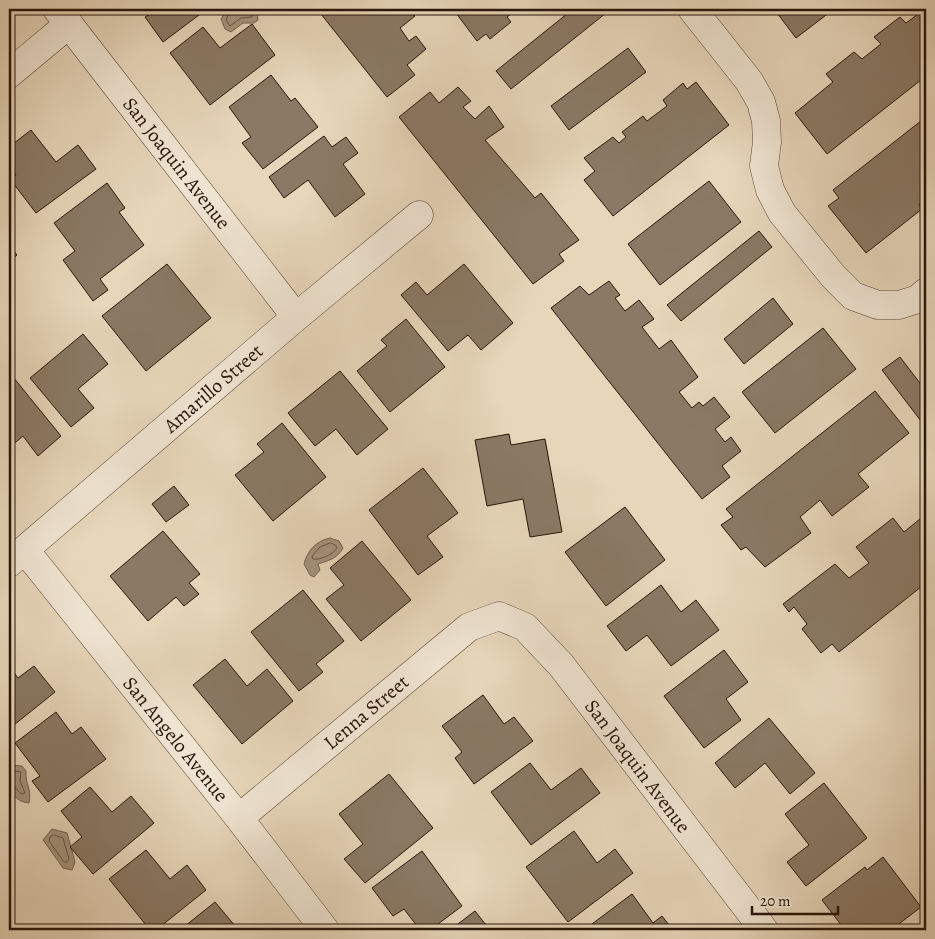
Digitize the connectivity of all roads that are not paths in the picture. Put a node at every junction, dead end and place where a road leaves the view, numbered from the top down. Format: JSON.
{"nodes":[{"id":1,"x":692,"y":9,"type":"edge"},
{"id":2,"x":63,"y":16,"type":"edge"},
{"id":3,"x":9,"y":74,"type":"edge"},
{"id":4,"x":419,"y":215,"type":"dead end"},
{"id":5,"x":926,"y":292,"type":"edge"},
{"id":6,"x":296,"y":316,"type":"junction"},
{"id":7,"x":17,"y":556,"type":"edge"},
{"id":8,"x":499,"y":616,"type":"joint"},
{"id":9,"x":239,"y":818,"type":"junction"},
{"id":10,"x":325,"y":930,"type":"edge"},
{"id":11,"x":764,"y":930,"type":"edge"}],
"edges":[{"from":1,"to":5,"type":"street"},
{"from":2,"to":3,"type":"street"},
{"from":2,"to":6,"type":"street","name":"San Joaquin Avenue"},
{"from":4,"to":6,"type":"street","name":"Amarillo Street"},
{"from":6,"to":7,"type":"street","name":"Amarillo Street"},
{"from":7,"to":9,"type":"street","name":"San Angelo Avenue"},
{"from":8,"to":9,"type":"street","name":"Lenna Street"},
{"from":8,"to":11,"type":"street","name":"San Joaquin Avenue"},
{"from":9,"to":10,"type":"street","name":"San Angelo Avenue"}]}
